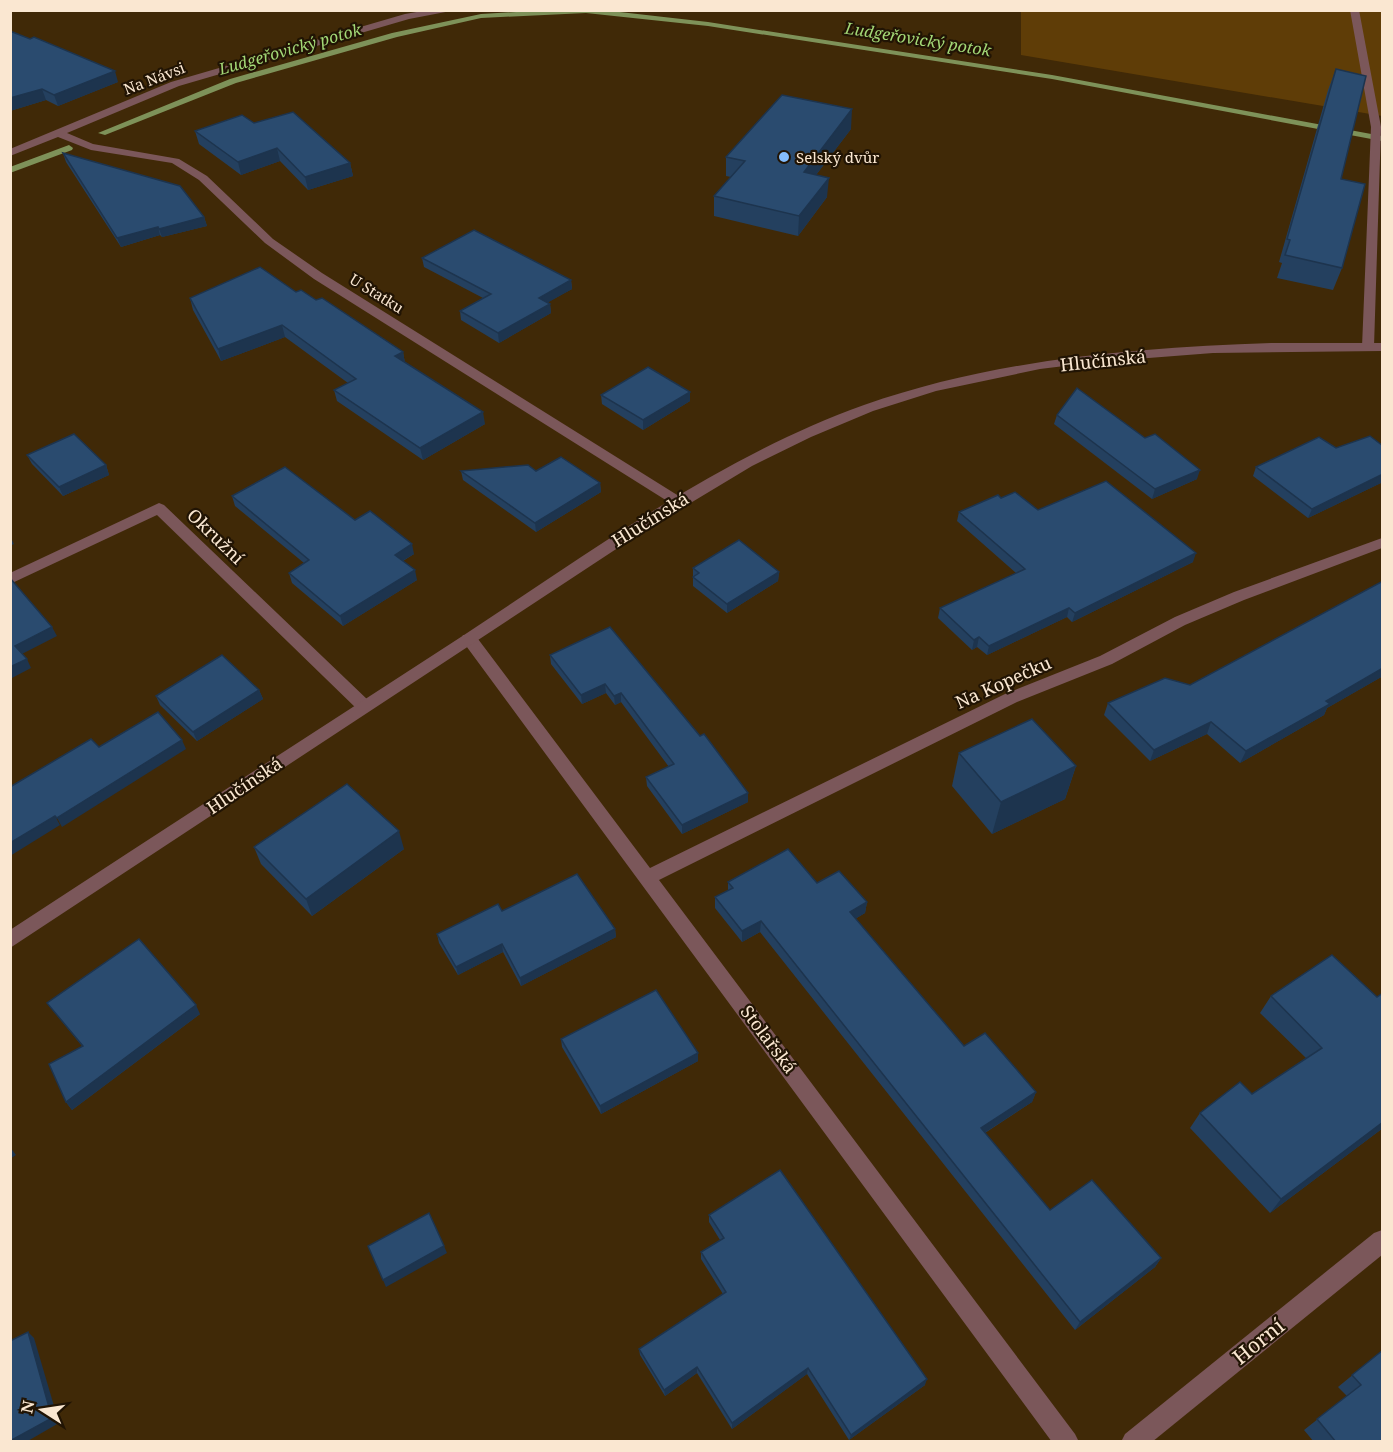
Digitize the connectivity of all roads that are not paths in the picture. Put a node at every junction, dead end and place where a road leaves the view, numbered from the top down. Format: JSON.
{"nodes":[{"id":1,"x":452,"y":10,"type":"edge"},
{"id":2,"x":1354,"y":10,"type":"edge"},
{"id":3,"x":405,"y":14,"type":"edge"},
{"id":4,"x":58,"y":133,"type":"junction"},
{"id":5,"x":10,"y":153,"type":"edge"},
{"id":6,"x":1375,"y":347,"type":"edge"},
{"id":7,"x":677,"y":501,"type":"junction"},
{"id":8,"x":1383,"y":543,"type":"edge"},
{"id":9,"x":10,"y":579,"type":"edge"},
{"id":10,"x":469,"y":639,"type":"junction"},
{"id":11,"x":364,"y":706,"type":"junction"},
{"id":12,"x":649,"y":877,"type":"junction"},
{"id":13,"x":10,"y":940,"type":"edge"},
{"id":14,"x":1383,"y":1241,"type":"edge"},
{"id":15,"x":1067,"y":1442,"type":"edge"},
{"id":16,"x":1133,"y":1442,"type":"edge"}],
"edges":[{"from":1,"to":3,"type":"street","name":"Na Návsi"},
{"from":2,"to":6,"type":"street"},
{"from":3,"to":4,"type":"street","name":"Na Návsi"},
{"from":4,"to":5,"type":"street","name":"Na Návsi"},
{"from":4,"to":7,"type":"street","name":"U Statku"},
{"from":6,"to":7,"type":"street","name":"Hlučínská"},
{"from":7,"to":10,"type":"street","name":"Hlučínská"},
{"from":8,"to":12,"type":"street","name":"Na Kopečku"},
{"from":9,"to":11,"type":"street","name":"Okružní"},
{"from":10,"to":11,"type":"street","name":"Hlučínská"},
{"from":10,"to":12,"type":"street","name":"Stolařská"},
{"from":11,"to":13,"type":"street","name":"Hlučínská"},
{"from":12,"to":15,"type":"street","name":"Stolařská"},
{"from":14,"to":16,"type":"street","name":"Horní"}]}
